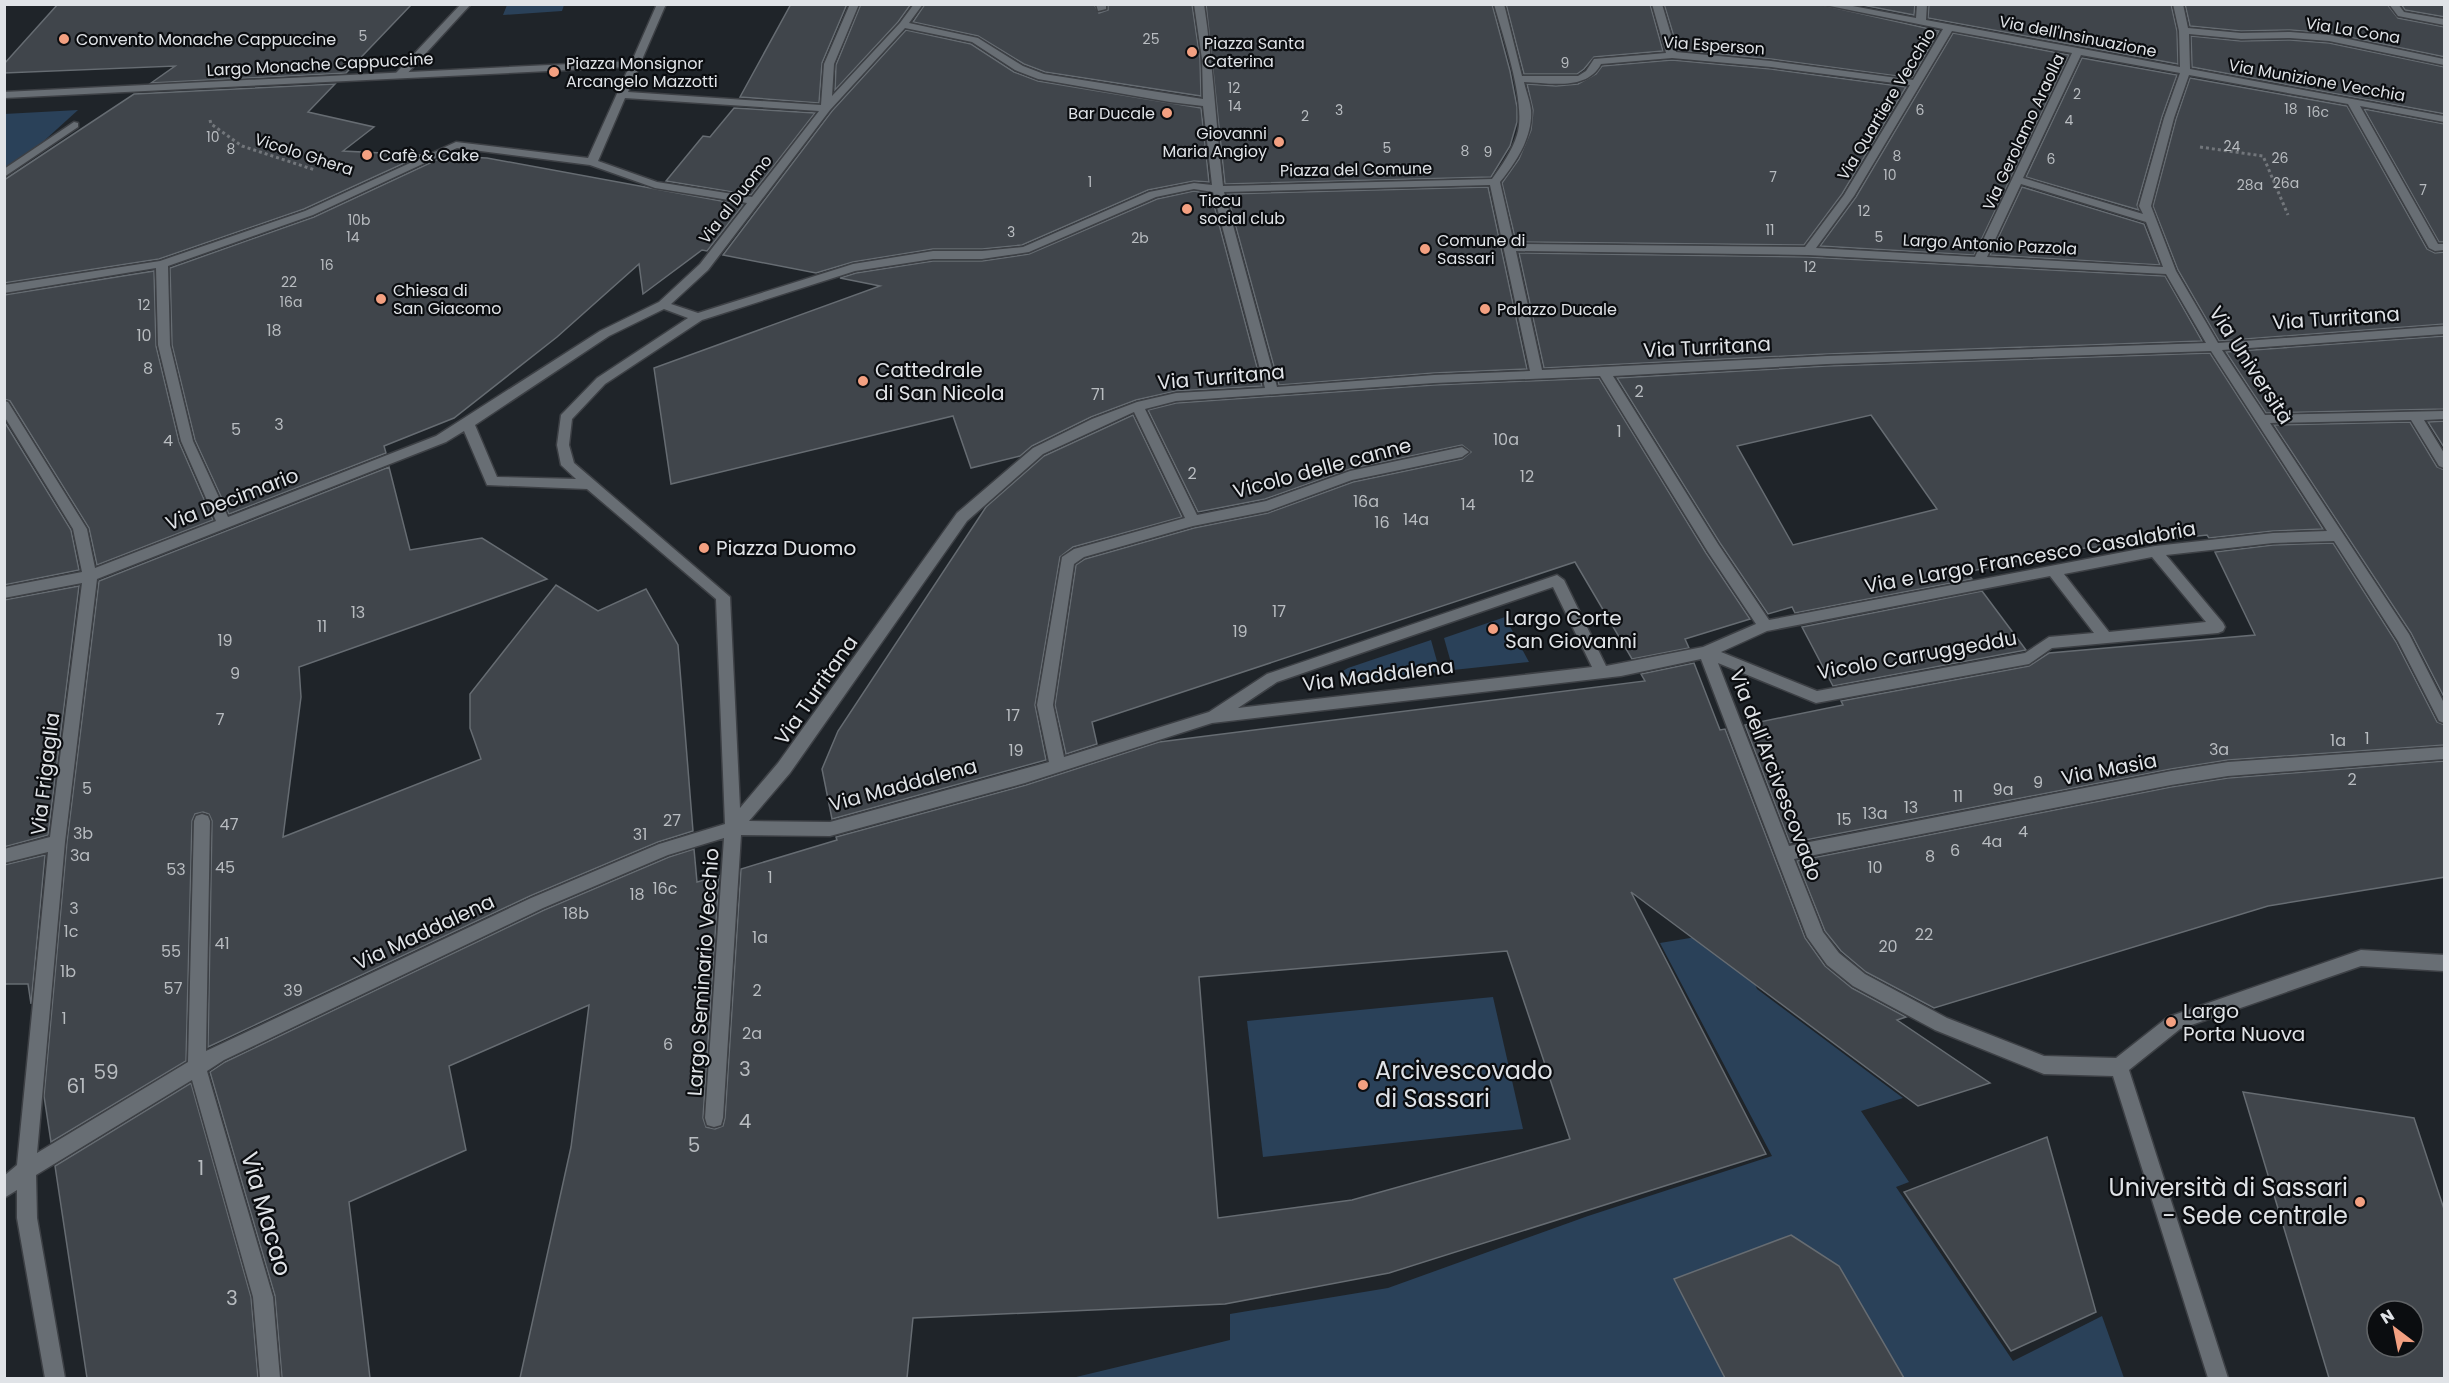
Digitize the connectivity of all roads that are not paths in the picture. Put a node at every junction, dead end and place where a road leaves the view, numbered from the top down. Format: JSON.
{"nodes":[{"id":1,"x":467,"y":4,"type":"edge"},
{"id":2,"x":662,"y":4,"type":"edge"},
{"id":3,"x":855,"y":4,"type":"edge"},
{"id":4,"x":919,"y":4,"type":"edge"},
{"id":5,"x":1199,"y":4,"type":"edge"},
{"id":6,"x":1499,"y":4,"type":"edge"},
{"id":7,"x":1657,"y":4,"type":"edge"},
{"id":8,"x":1824,"y":4,"type":"edge"},
{"id":9,"x":1922,"y":4,"type":"edge"},
{"id":10,"x":2178,"y":4,"type":"edge"},
{"id":11,"x":2393,"y":4,"type":"edge"},
{"id":12,"x":1921,"y":21,"type":"junction"},
{"id":13,"x":2445,"y":22,"type":"edge"},
{"id":14,"x":903,"y":26,"type":"junction"},
{"id":15,"x":1949,"y":27,"type":"junction"},
{"id":16,"x":2184,"y":30,"type":"junction"},
{"id":17,"x":2078,"y":51,"type":"junction"},
{"id":18,"x":1672,"y":55,"type":"junction"},
{"id":19,"x":2445,"y":62,"type":"edge"},
{"id":20,"x":637,"y":64,"type":"junction"},
{"id":21,"x":2185,"y":72,"type":"junction"},
{"id":22,"x":400,"y":75,"type":"junction"},
{"id":23,"x":1518,"y":79,"type":"junction"},
{"id":24,"x":1916,"y":83,"type":"junction"},
{"id":25,"x":4,"y":94,"type":"edge"},
{"id":26,"x":623,"y":95,"type":"junction"},
{"id":27,"x":2352,"y":102,"type":"junction"},
{"id":28,"x":1208,"y":103,"type":"junction"},
{"id":29,"x":826,"y":108,"type":"junction"},
{"id":30,"x":2445,"y":118,"type":"edge"},
{"id":31,"x":74,"y":124,"type":"dead end"},
{"id":32,"x":592,"y":162,"type":"junction"},
{"id":33,"x":4,"y":174,"type":"edge"},
{"id":34,"x":2017,"y":180,"type":"junction"},
{"id":35,"x":1496,"y":182,"type":"junction"},
{"id":36,"x":1218,"y":189,"type":"junction"},
{"id":37,"x":755,"y":201,"type":"junction"},
{"id":38,"x":2151,"y":220,"type":"junction"},
{"id":39,"x":1509,"y":247,"type":"junction"},
{"id":40,"x":2445,"y":247,"type":"edge"},
{"id":41,"x":1808,"y":251,"type":"junction"},
{"id":42,"x":1980,"y":259,"type":"junction"},
{"id":43,"x":162,"y":264,"type":"junction"},
{"id":44,"x":2170,"y":271,"type":"junction"},
{"id":45,"x":4,"y":289,"type":"edge"},
{"id":46,"x":663,"y":305,"type":"junction"},
{"id":47,"x":698,"y":317,"type":"junction"},
{"id":48,"x":2445,"y":330,"type":"edge"},
{"id":49,"x":2214,"y":346,"type":"junction"},
{"id":50,"x":1604,"y":372,"type":"junction"},
{"id":51,"x":1537,"y":374,"type":"junction"},
{"id":52,"x":1272,"y":392,"type":"junction"},
{"id":53,"x":4,"y":405,"type":"edge"},
{"id":54,"x":1137,"y":406,"type":"junction"},
{"id":55,"x":2445,"y":415,"type":"edge"},
{"id":56,"x":2415,"y":416,"type":"junction"},
{"id":57,"x":2263,"y":419,"type":"junction"},
{"id":58,"x":468,"y":424,"type":"junction"},
{"id":59,"x":1462,"y":452,"type":"dead end"},
{"id":60,"x":2445,"y":463,"type":"edge"},
{"id":61,"x":591,"y":484,"type":"junction"},
{"id":62,"x":1193,"y":521,"type":"junction"},
{"id":63,"x":224,"y":523,"type":"junction"},
{"id":64,"x":2338,"y":536,"type":"junction"},
{"id":65,"x":2155,"y":551,"type":"junction"},
{"id":66,"x":2053,"y":570,"type":"junction"},
{"id":67,"x":90,"y":576,"type":"junction"},
{"id":68,"x":4,"y":593,"type":"edge"},
{"id":69,"x":1766,"y":626,"type":"junction"},
{"id":70,"x":2104,"y":638,"type":"junction"},
{"id":71,"x":1706,"y":652,"type":"junction"},
{"id":72,"x":1602,"y":672,"type":"junction"},
{"id":73,"x":1212,"y":717,"type":"junction"},
{"id":74,"x":2445,"y":717,"type":"edge"},
{"id":75,"x":2445,"y":753,"type":"edge"},
{"id":76,"x":1058,"y":766,"type":"junction"},
{"id":77,"x":202,"y":821,"type":"dead end"},
{"id":78,"x":733,"y":828,"type":"junction"},
{"id":79,"x":57,"y":842,"type":"junction"},
{"id":80,"x":1785,"y":854,"type":"junction"},
{"id":81,"x":4,"y":856,"type":"edge"},
{"id":82,"x":2445,"y":963,"type":"edge"},
{"id":83,"x":2119,"y":1067,"type":"junction"},
{"id":84,"x":197,"y":1068,"type":"junction"},
{"id":85,"x":714,"y":1118,"type":"dead end"},
{"id":86,"x":26,"y":1170,"type":"junction"},
{"id":87,"x":4,"y":1174,"type":"edge"},
{"id":88,"x":4,"y":1189,"type":"edge"},
{"id":89,"x":55,"y":1378,"type":"edge"},
{"id":90,"x":270,"y":1378,"type":"edge"},
{"id":91,"x":2218,"y":1378,"type":"edge"}],
"edges":[{"from":1,"to":22,"type":"street"},
{"from":2,"to":20,"type":"street"},
{"from":3,"to":29,"type":"street"},
{"from":4,"to":14,"type":"street","name":"Via al Duomo"},
{"from":5,"to":28,"type":"street"},
{"from":6,"to":23,"type":"street"},
{"from":7,"to":18,"type":"street"},
{"from":8,"to":12,"type":"street","name":"Via dell'Insinuazione"},
{"from":9,"to":12,"type":"street"},
{"from":10,"to":16,"type":"street","name":"Via Università"},
{"from":11,"to":13,"type":"street"},
{"from":12,"to":15,"type":"street","name":"Via dell'Insinuazione"},
{"from":14,"to":28,"type":"street"},
{"from":14,"to":29,"type":"street","name":"Via al Duomo"},
{"from":15,"to":17,"type":"street","name":"Via dell'Insinuazione"},
{"from":15,"to":24,"type":"street","name":"Via Quartiere Vecchio"},
{"from":16,"to":19,"type":"street","name":"Via La Cona"},
{"from":16,"to":21,"type":"street","name":"Via Università"},
{"from":17,"to":21,"type":"street","name":"Via dell'Insinuazione"},
{"from":17,"to":34,"type":"street","name":"Via Gerolamo Araolla"},
{"from":18,"to":23,"type":"street","name":"Via Esperson"},
{"from":18,"to":24,"type":"street","name":"Via Esperson"},
{"from":20,"to":22,"type":"street","name":"Largo Monache Cappuccine"},
{"from":20,"to":26,"type":"street"},
{"from":21,"to":27,"type":"street","name":"Via Munizione Vecchia"},
{"from":21,"to":38,"type":"street","name":"Via Università"},
{"from":22,"to":25,"type":"street","name":"Largo Monache Cappuccine"},
{"from":23,"to":35,"type":"street"},
{"from":24,"to":41,"type":"street","name":"Via Quartiere Vecchio"},
{"from":26,"to":29,"type":"street"},
{"from":26,"to":32,"type":"street"},
{"from":27,"to":30,"type":"street","name":"Via Munizione Vecchia"},
{"from":27,"to":40,"type":"street"},
{"from":28,"to":36,"type":"street"},
{"from":29,"to":37,"type":"street","name":"Via al Duomo"},
{"from":31,"to":33,"type":"street"},
{"from":32,"to":37,"type":"street"},
{"from":32,"to":43,"type":"street"},
{"from":34,"to":38,"type":"street"},
{"from":34,"to":42,"type":"street","name":"Via Gerolamo Araolla"},
{"from":35,"to":36,"type":"street","name":"Piazza del Comune"},
{"from":35,"to":39,"type":"street"},
{"from":36,"to":47,"type":"street","name":"Piazza del Comune"},
{"from":36,"to":52,"type":"street"},
{"from":37,"to":46,"type":"street","name":"Via al Duomo"},
{"from":38,"to":44,"type":"street","name":"Via Università"},
{"from":39,"to":41,"type":"street","name":"Largo Antonio Pazzola"},
{"from":39,"to":51,"type":"street"},
{"from":41,"to":42,"type":"street","name":"Largo Antonio Pazzola"},
{"from":42,"to":44,"type":"street","name":"Largo Antonio Pazzola"},
{"from":43,"to":45,"type":"street"},
{"from":43,"to":63,"type":"street"},
{"from":44,"to":49,"type":"street","name":"Via Università"},
{"from":46,"to":47,"type":"street"},
{"from":46,"to":58,"type":"street"},
{"from":47,"to":61,"type":"street"},
{"from":48,"to":49,"type":"street","name":"Via Turritana"},
{"from":49,"to":50,"type":"street","name":"Via Turritana"},
{"from":49,"to":57,"type":"street","name":"Via Università"},
{"from":50,"to":51,"type":"street","name":"Via Turritana"},
{"from":50,"to":69,"type":"street"},
{"from":51,"to":52,"type":"street","name":"Via Turritana"},
{"from":52,"to":54,"type":"street","name":"Via Turritana"},
{"from":53,"to":67,"type":"street","name":"Via Frigaglia"},
{"from":54,"to":62,"type":"street"},
{"from":54,"to":78,"type":"street","name":"Via Turritana"},
{"from":55,"to":56,"type":"street"},
{"from":56,"to":57,"type":"street"},
{"from":56,"to":60,"type":"street"},
{"from":57,"to":64,"type":"street","name":"Via Università"},
{"from":58,"to":61,"type":"street"},
{"from":58,"to":63,"type":"street","name":"Via Decimario"},
{"from":59,"to":62,"type":"street","name":"Vicolo delle canne"},
{"from":61,"to":78,"type":"street"},
{"from":62,"to":76,"type":"street","name":"Vicolo delle canne"},
{"from":63,"to":67,"type":"street","name":"Via Decimario"},
{"from":64,"to":65,"type":"street","name":"Via e Largo Francesco Casalabria"},
{"from":64,"to":74,"type":"street","name":"Via Università"},
{"from":65,"to":66,"type":"street","name":"Via e Largo Francesco Casalabria"},
{"from":65,"to":70,"type":"street","name":"Vicolo Carruggeddu"},
{"from":66,"to":69,"type":"street","name":"Via e Largo Francesco Casalabria"},
{"from":66,"to":70,"type":"street"},
{"from":67,"to":68,"type":"street","name":"Via Decimario"},
{"from":67,"to":79,"type":"street","name":"Via Frigaglia"},
{"from":69,"to":71,"type":"street","name":"Via dell'Arcivescovado"},
{"from":70,"to":71,"type":"street","name":"Vicolo Carruggeddu"},
{"from":71,"to":72,"type":"street","name":"Via Maddalena"},
{"from":71,"to":80,"type":"street","name":"Via dell'Arcivescovado"},
{"from":72,"to":73,"type":"street","name":"Via Maddalena"},
{"from":72,"to":73,"type":"street"},
{"from":73,"to":76,"type":"street","name":"Via Maddalena"},
{"from":75,"to":80,"type":"street","name":"Via Masia"},
{"from":76,"to":78,"type":"street","name":"Via Maddalena"},
{"from":77,"to":84,"type":"street","name":"Via Macao"},
{"from":78,"to":84,"type":"street","name":"Via Maddalena"},
{"from":78,"to":85,"type":"street","name":"Largo Seminario Vecchio"},
{"from":79,"to":81,"type":"street"},
{"from":79,"to":86,"type":"street","name":"Via Frigaglia"},
{"from":80,"to":83,"type":"street","name":"Via dell'Arcivescovado"},
{"from":82,"to":83,"type":"street"},
{"from":83,"to":91,"type":"street"},
{"from":84,"to":86,"type":"street","name":"Via Maddalena"},
{"from":84,"to":90,"type":"street","name":"Via Macao"},
{"from":86,"to":87,"type":"street"},
{"from":86,"to":88,"type":"street","name":"Via Maddalena"},
{"from":86,"to":89,"type":"street","name":"Via Frigaglia"}]}
